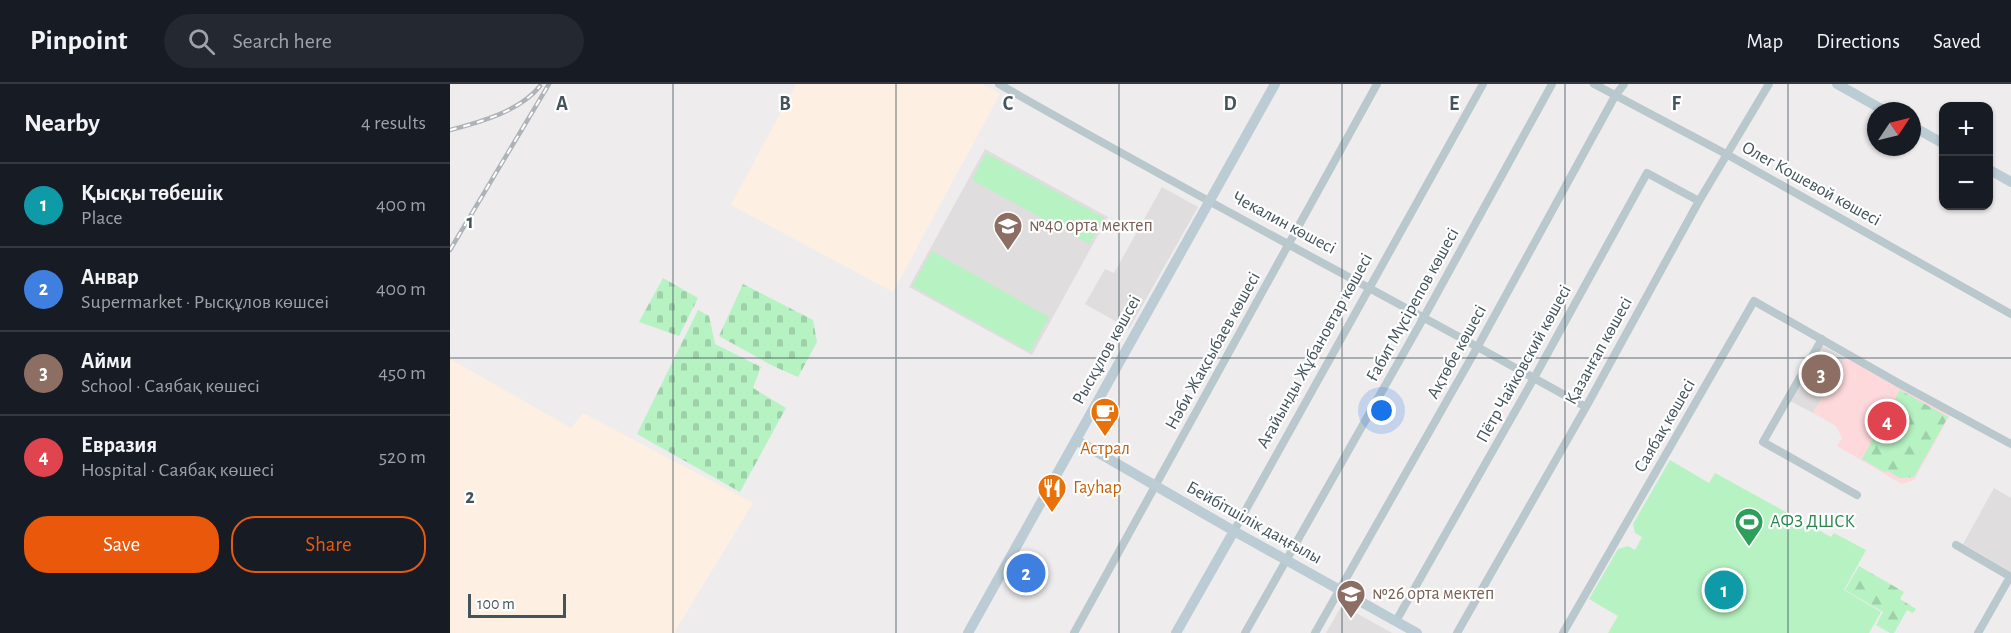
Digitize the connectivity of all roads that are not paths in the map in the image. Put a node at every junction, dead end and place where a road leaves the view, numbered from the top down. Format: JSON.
{"nodes":[{"id":1,"x":999,"y":84,"type":"edge"},
{"id":2,"x":1275,"y":84,"type":"edge"},
{"id":3,"x":1377,"y":84,"type":"edge"},
{"id":4,"x":1483,"y":84,"type":"edge"},
{"id":5,"x":1552,"y":84,"type":"edge"},
{"id":6,"x":1594,"y":84,"type":"edge"},
{"id":7,"x":1624,"y":84,"type":"edge"},
{"id":8,"x":1768,"y":84,"type":"edge"},
{"id":9,"x":1837,"y":84,"type":"edge"},
{"id":10,"x":1615,"y":96,"type":"junction"},
{"id":11,"x":1869,"y":102,"type":"edge"},
{"id":12,"x":1921,"y":131,"type":"edge"},
{"id":13,"x":1939,"y":141,"type":"edge"},
{"id":14,"x":1728,"y":155,"type":"junction"},
{"id":15,"x":1993,"y":171,"type":"edge"},
{"id":16,"x":2011,"y":182,"type":"edge"},
{"id":17,"x":1209,"y":201,"type":"junction"},
{"id":18,"x":1699,"y":201,"type":"junction"},
{"id":19,"x":1290,"y":243,"type":"junction"},
{"id":20,"x":1369,"y":286,"type":"junction"},
{"id":21,"x":2011,"y":314,"type":"edge"},
{"id":22,"x":1424,"y":317,"type":"junction"},
{"id":23,"x":1822,"y":339,"type":"junction"},
{"id":24,"x":1478,"y":346,"type":"junction"},
{"id":25,"x":1534,"y":378,"type":"junction"},
{"id":26,"x":1586,"y":407,"type":"junction"},
{"id":27,"x":1076,"y":440,"type":"junction"},
{"id":28,"x":2011,"y":444,"type":"edge"},
{"id":29,"x":1155,"y":485,"type":"junction"},
{"id":30,"x":1857,"y":495,"type":"dead end"},
{"id":31,"x":1234,"y":531,"type":"junction"},
{"id":32,"x":1956,"y":545,"type":"dead end"},
{"id":33,"x":1286,"y":560,"type":"junction"},
{"id":34,"x":2010,"y":577,"type":"edge"},
{"id":35,"x":1339,"y":590,"type":"junction"},
{"id":36,"x":1396,"y":621,"type":"junction"},
{"id":37,"x":968,"y":633,"type":"edge"},
{"id":38,"x":1074,"y":633,"type":"edge"},
{"id":39,"x":1176,"y":633,"type":"edge"},
{"id":40,"x":1245,"y":633,"type":"edge"},
{"id":41,"x":1315,"y":633,"type":"edge"},
{"id":42,"x":1418,"y":633,"type":"edge"},
{"id":43,"x":1457,"y":633,"type":"edge"},
{"id":44,"x":1563,"y":633,"type":"edge"},
{"id":45,"x":1978,"y":633,"type":"edge"}],
"edges":[{"from":1,"to":17,"type":"street","name":"Чекалин көшесі"},
{"from":2,"to":17,"type":"street","name":"Рысқұлов көшсеі"},
{"from":3,"to":19,"type":"street","name":"Нәби Жақсыбаев көшесі"},
{"from":4,"to":20,"type":"street","name":"Ағайынды Жұбановтар көшесі"},
{"from":5,"to":22,"type":"street","name":"Ғабит Мүсірепов көшесі"},
{"from":6,"to":10,"type":"street","name":"Олег Кошевой көшесі"},
{"from":7,"to":10,"type":"street","name":"Ақтөбе көшесі"},
{"from":8,"to":14,"type":"street","name":"Қазанғап көшесі"},
{"from":9,"to":11,"type":"street"},
{"from":10,"to":14,"type":"street","name":"Олег Кошевой көшесі"},
{"from":10,"to":24,"type":"street","name":"Ақтөбе көшесі"},
{"from":12,"to":13,"type":"street"},
{"from":14,"to":18,"type":"street","name":"Қазанғап көшесі"},
{"from":14,"to":21,"type":"street","name":"Олег Кошевой көшесі"},
{"from":15,"to":16,"type":"street"},
{"from":17,"to":19,"type":"street","name":"Чекалин көшесі"},
{"from":17,"to":27,"type":"street","name":"Рысқұлов көшсеі"},
{"from":18,"to":25,"type":"street","name":"Пётр Чайковский көшесі"},
{"from":18,"to":26,"type":"street","name":"Қазанғап көшесі"},
{"from":19,"to":20,"type":"street","name":"Чекалин көшесі"},
{"from":19,"to":29,"type":"street","name":"Нәби Жақсыбаев көшесі"},
{"from":20,"to":22,"type":"street","name":"Чекалин көшесі"},
{"from":20,"to":31,"type":"street","name":"Ағайынды Жұбановтар көшесі"},
{"from":22,"to":24,"type":"street","name":"Чекалин көшесі"},
{"from":22,"to":33,"type":"street","name":"Ғабит Мүсірепов көшесі"},
{"from":23,"to":28,"type":"street","name":"Саябақ көшесі"},
{"from":23,"to":30,"type":"street"},
{"from":23,"to":44,"type":"street","name":"Саябақ көшесі"},
{"from":24,"to":25,"type":"street","name":"Чекалин көшесі"},
{"from":24,"to":35,"type":"street","name":"Ақтөбе көшесі"},
{"from":25,"to":26,"type":"street","name":"Чекалин көшесі"},
{"from":25,"to":36,"type":"street","name":"Пётр Чайковский көшесі"},
{"from":26,"to":43,"type":"street","name":"Қазанғап көшесі"},
{"from":27,"to":29,"type":"street","name":"Бейбітшілік даңғылы"},
{"from":27,"to":37,"type":"street","name":"Рысқұлов көшсеі"},
{"from":29,"to":31,"type":"street","name":"Бейбітшілік даңғылы"},
{"from":29,"to":38,"type":"street","name":"Нәби Жақсыбаев көшесі"},
{"from":31,"to":33,"type":"street","name":"Бейбітшілік даңғылы"},
{"from":31,"to":39,"type":"street","name":"Ағайынды Жұбановтар көшесі"},
{"from":32,"to":34,"type":"street"},
{"from":33,"to":35,"type":"street","name":"Бейбітшілік даңғылы"},
{"from":33,"to":40,"type":"street","name":"Ғабит Мүсірепов көшесі"},
{"from":34,"to":45,"type":"street"},
{"from":35,"to":36,"type":"street","name":"Бейбітшілік даңғылы"},
{"from":35,"to":41,"type":"street","name":"Ақтөбе көшесі"},
{"from":36,"to":42,"type":"street","name":"Бейбітшілік даңғылы"}]}
